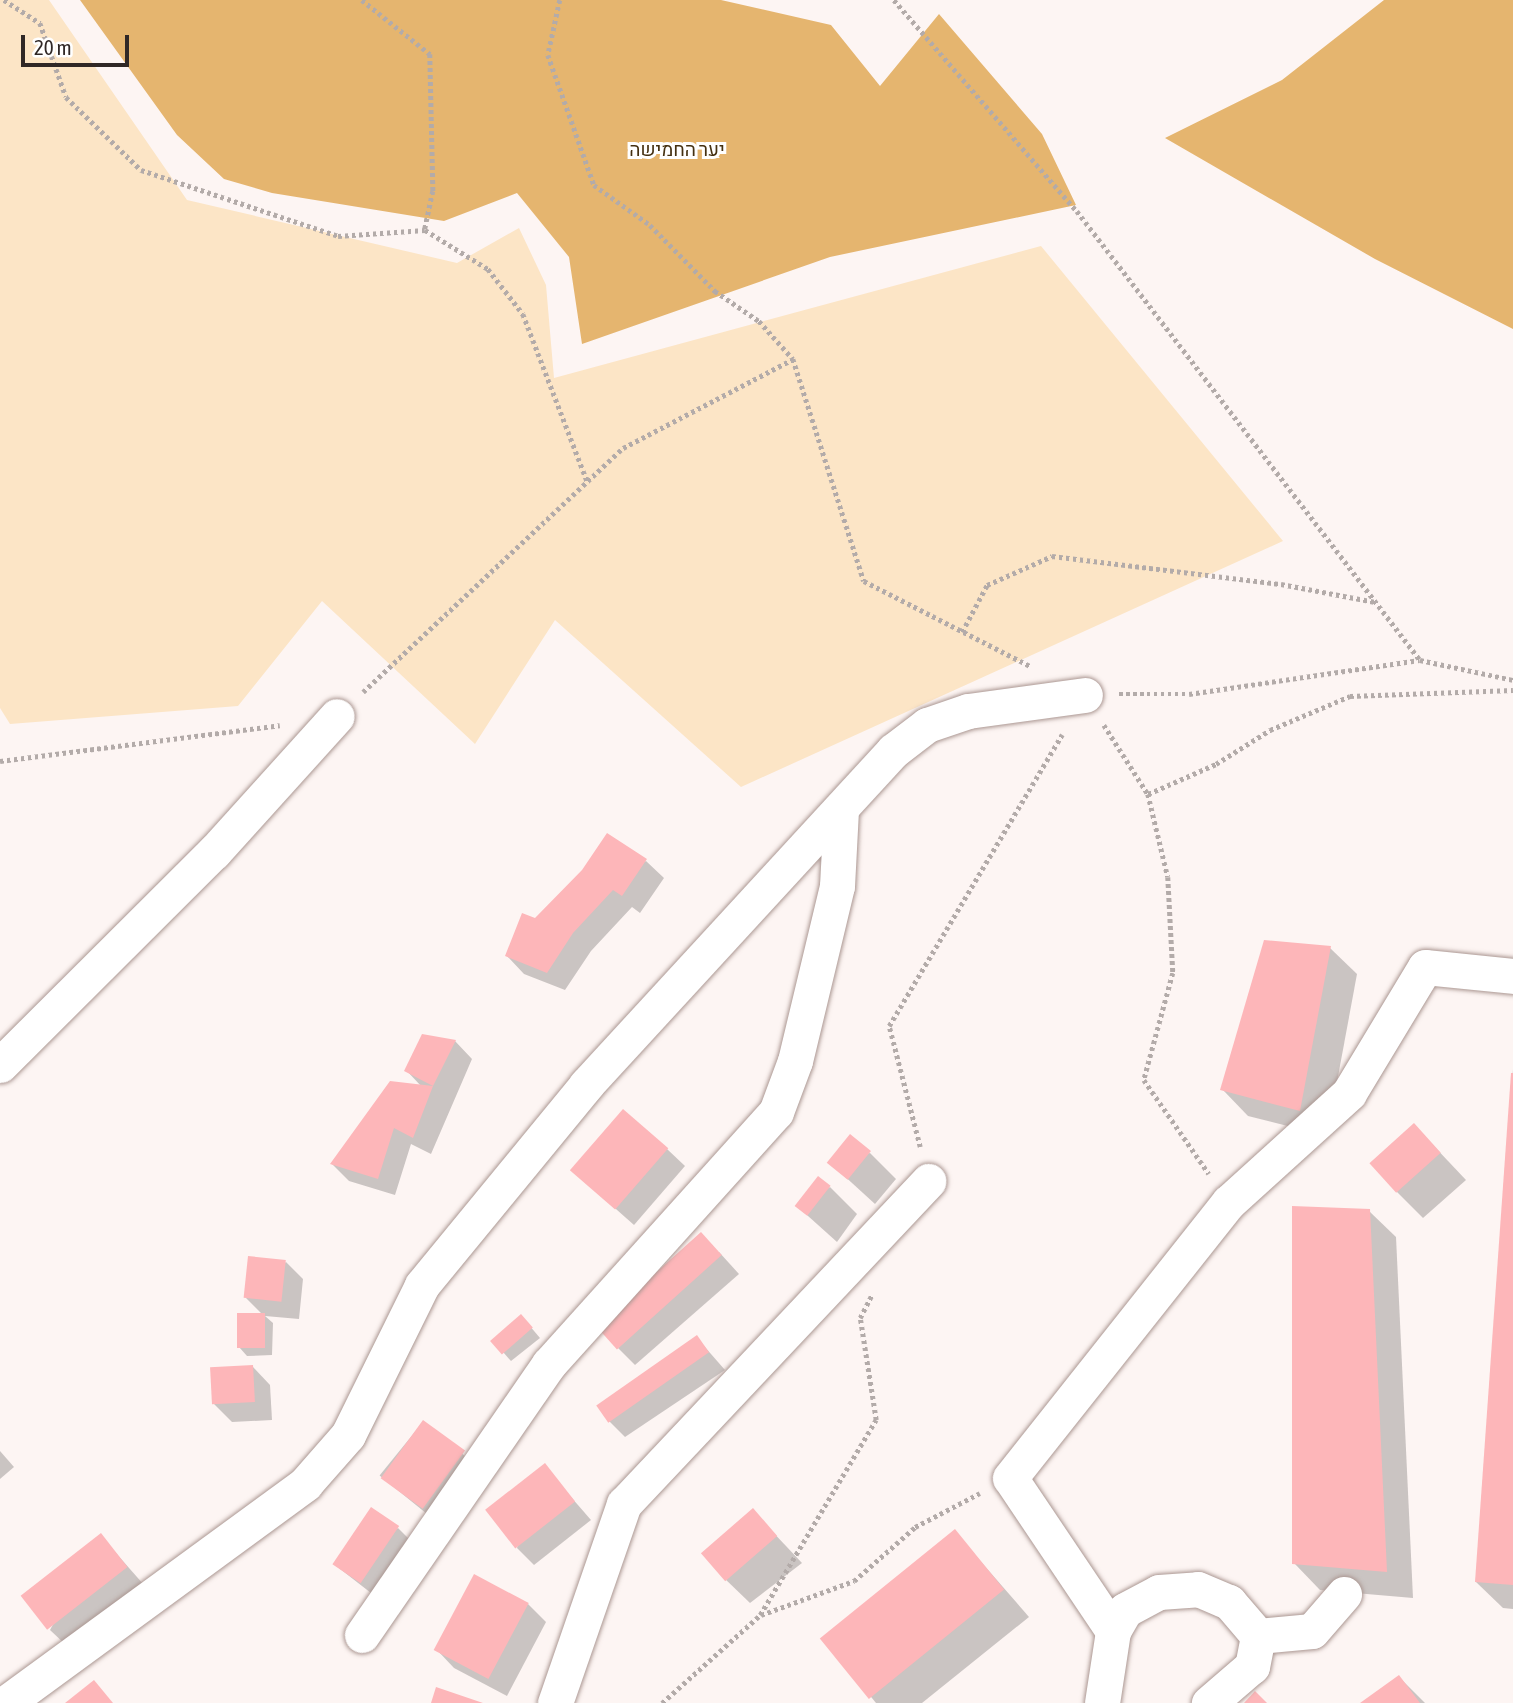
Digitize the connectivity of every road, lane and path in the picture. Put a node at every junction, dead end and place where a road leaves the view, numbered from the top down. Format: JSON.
{"nodes":[{"id":1,"x":4,"y":0,"type":"edge"},
{"id":2,"x":362,"y":0,"type":"edge"},
{"id":3,"x":560,"y":0,"type":"edge"},
{"id":4,"x":894,"y":0,"type":"edge"},
{"id":5,"x":425,"y":230,"type":"junction"},
{"id":6,"x":793,"y":359,"type":"junction"},
{"id":7,"x":587,"y":481,"type":"junction"},
{"id":8,"x":1376,"y":602,"type":"junction"},
{"id":9,"x":962,"y":632,"type":"junction"},
{"id":10,"x":1420,"y":660,"type":"junction"},
{"id":11,"x":1036,"y":669,"type":"dead end"},
{"id":12,"x":1513,"y":680,"type":"edge"},
{"id":13,"x":1513,"y":690,"type":"edge"},
{"id":14,"x":1085,"y":695,"type":"junction"},
{"id":15,"x":337,"y":716,"type":"joint"},
{"id":16,"x":283,"y":724,"type":"dead end"},
{"id":17,"x":0,"y":761,"type":"edge"},
{"id":18,"x":1148,"y":794,"type":"junction"},
{"id":19,"x":841,"y":809,"type":"junction"},
{"id":20,"x":1513,"y":976,"type":"edge"},
{"id":21,"x":0,"y":1065,"type":"edge"},
{"id":22,"x":928,"y":1181,"type":"joint"},
{"id":23,"x":1229,"y":1202,"type":"junction"},
{"id":24,"x":873,"y":1293,"type":"dead end"},
{"id":25,"x":1010,"y":1478,"type":"junction"},
{"id":26,"x":1344,"y":1594,"type":"dead end"},
{"id":27,"x":760,"y":1615,"type":"junction"},
{"id":28,"x":1113,"y":1631,"type":"junction"},
{"id":29,"x":362,"y":1635,"type":"dead end"},
{"id":30,"x":1258,"y":1636,"type":"junction"},
{"id":31,"x":6,"y":1703,"type":"edge"},
{"id":32,"x":555,"y":1703,"type":"edge"},
{"id":33,"x":662,"y":1703,"type":"edge"},
{"id":34,"x":1102,"y":1703,"type":"edge"},
{"id":35,"x":1209,"y":1703,"type":"edge"}],
"edges":[{"from":1,"to":5,"type":"path"},
{"from":2,"to":5,"type":"path"},
{"from":3,"to":6,"type":"path"},
{"from":4,"to":8,"type":"path"},
{"from":5,"to":7,"type":"path"},
{"from":6,"to":7,"type":"path"},
{"from":6,"to":9,"type":"path"},
{"from":7,"to":15,"type":"path"},
{"from":8,"to":9,"type":"path"},
{"from":8,"to":10,"type":"path"},
{"from":9,"to":11,"type":"path"},
{"from":10,"to":12,"type":"path"},
{"from":10,"to":14,"type":"path"},
{"from":13,"to":18,"type":"path"},
{"from":14,"to":18,"type":"path"},
{"from":14,"to":19,"type":"street"},
{"from":14,"to":22,"type":"path"},
{"from":15,"to":21,"type":"street"},
{"from":16,"to":17,"type":"path"},
{"from":18,"to":23,"type":"path"},
{"from":19,"to":29,"type":"street"},
{"from":19,"to":31,"type":"street"},
{"from":20,"to":23,"type":"street"},
{"from":22,"to":32,"type":"street"},
{"from":23,"to":25,"type":"street"},
{"from":24,"to":27,"type":"path"},
{"from":25,"to":27,"type":"path"},
{"from":25,"to":28,"type":"street"},
{"from":26,"to":30,"type":"street"},
{"from":27,"to":33,"type":"path"},
{"from":28,"to":30,"type":"street"},
{"from":28,"to":34,"type":"street"},
{"from":30,"to":35,"type":"street"}]}
